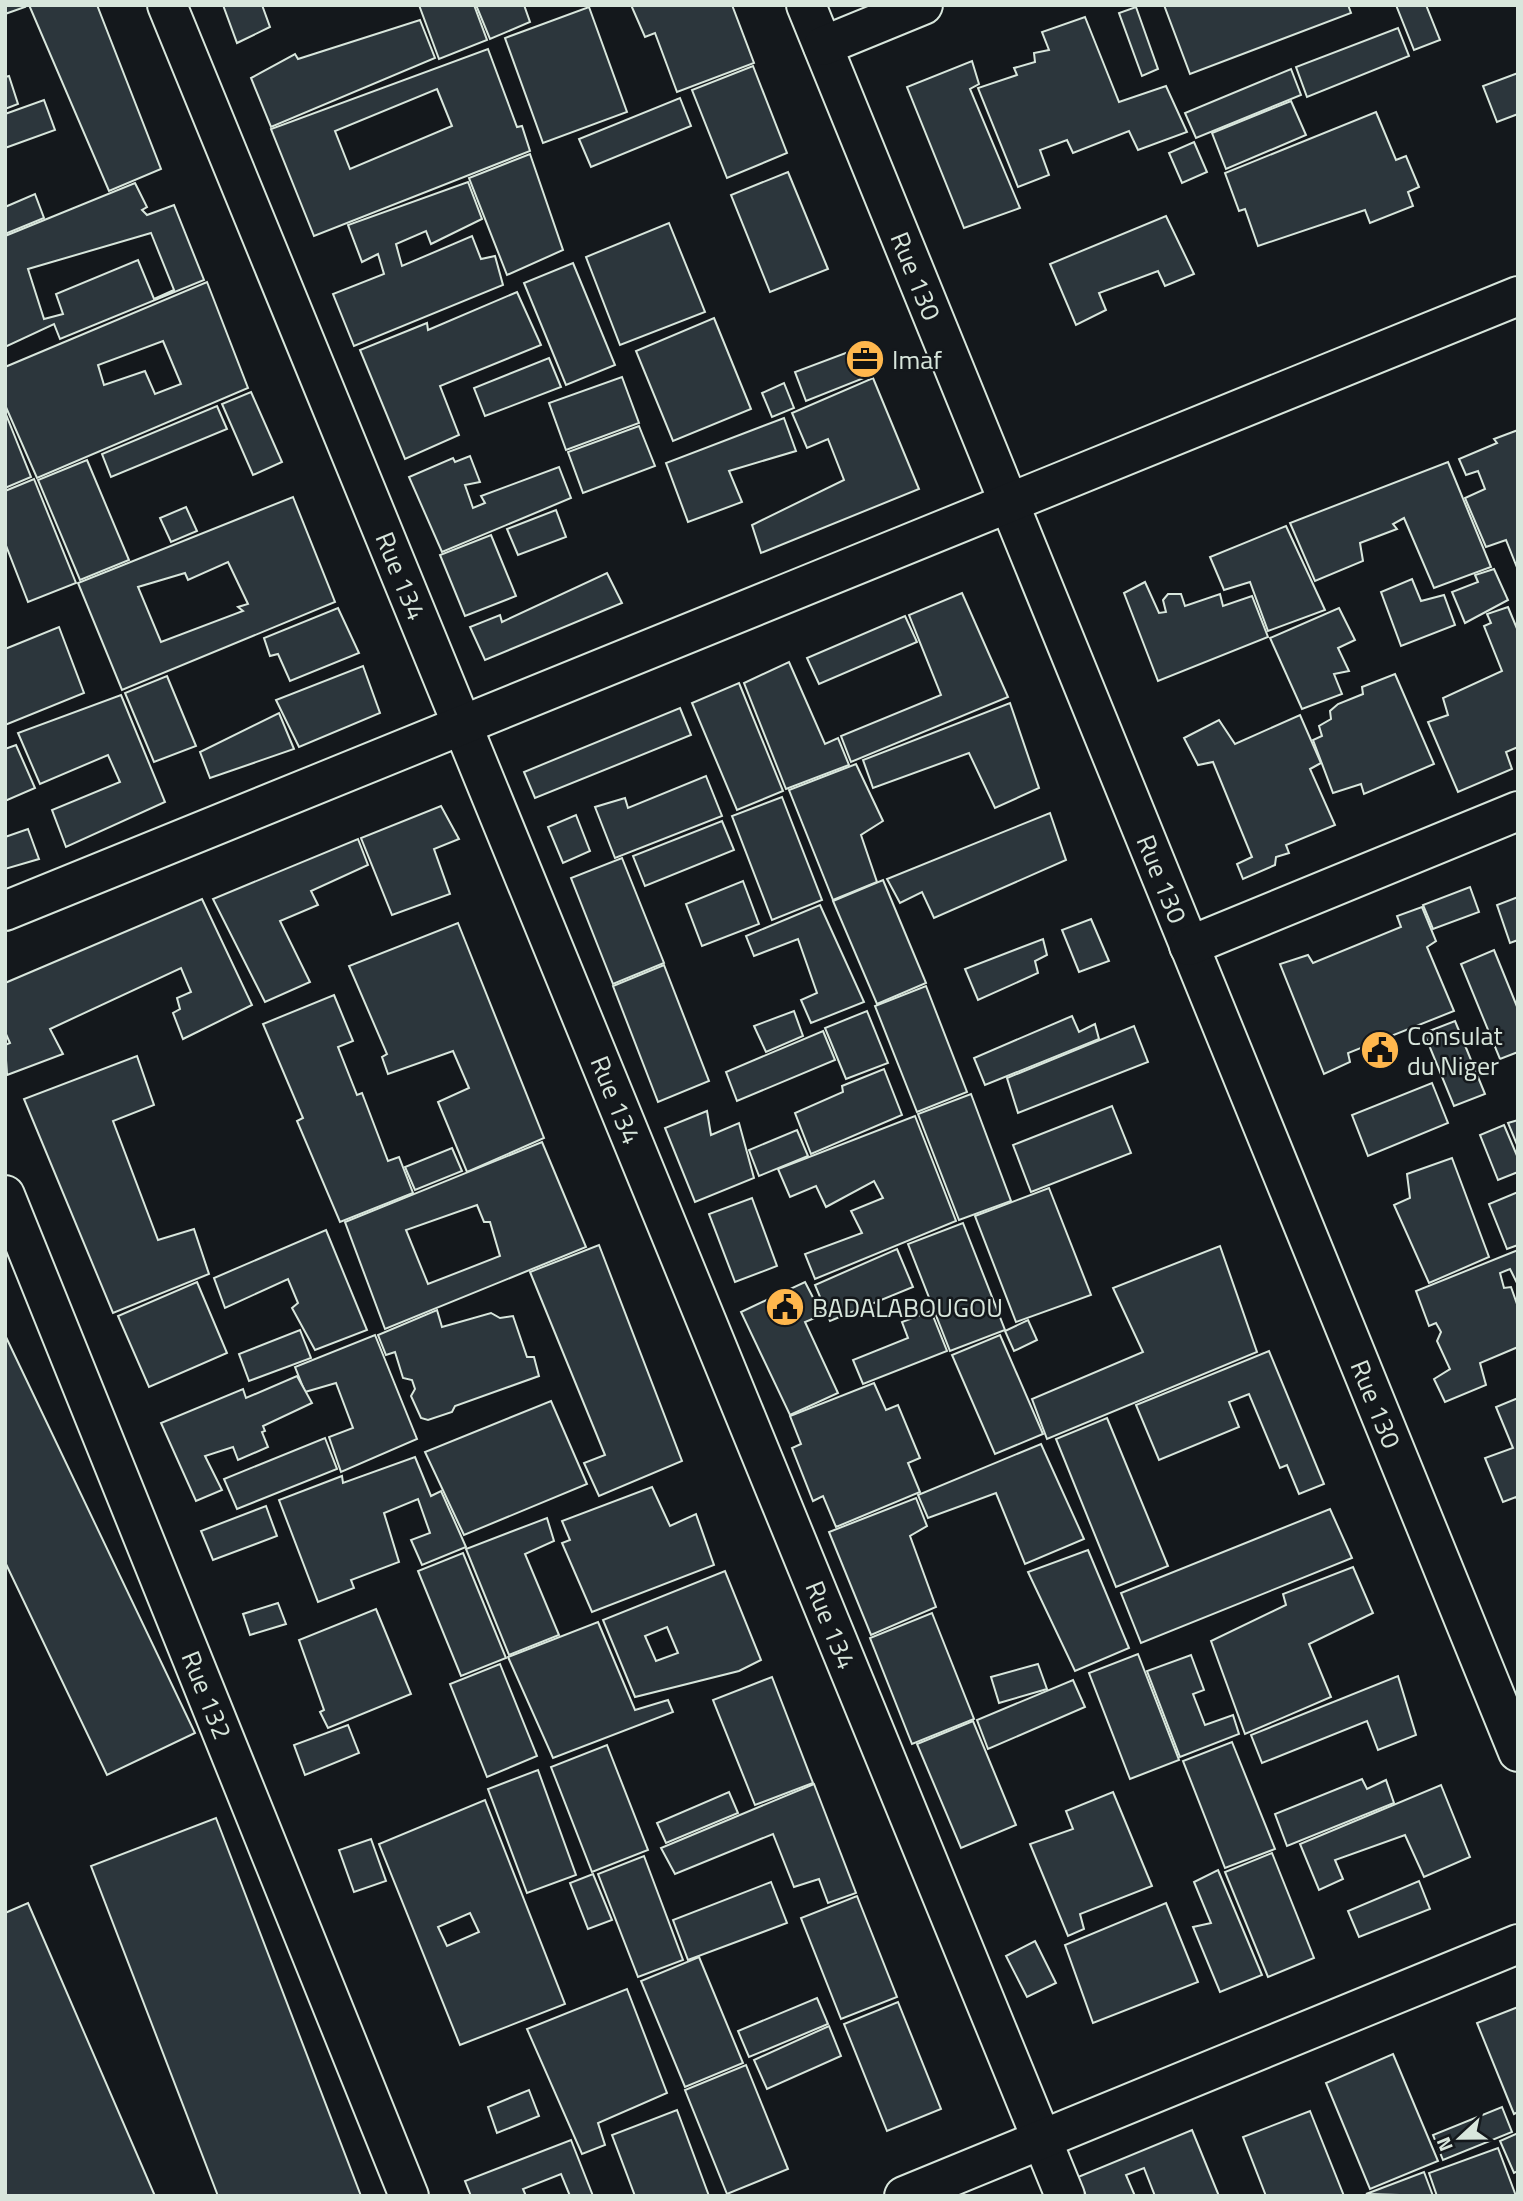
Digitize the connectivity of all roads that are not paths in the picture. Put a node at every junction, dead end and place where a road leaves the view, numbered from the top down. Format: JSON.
{"nodes":[{"id":1,"x":167,"y":5,"type":"edge"},
{"id":2,"x":806,"y":5,"type":"edge"},
{"id":3,"x":923,"y":5,"type":"edge"},
{"id":4,"x":823,"y":46,"type":"junction"},
{"id":5,"x":1518,"y":296,"type":"edge"},
{"id":6,"x":1008,"y":503,"type":"junction"},
{"id":7,"x":462,"y":725,"type":"junction"},
{"id":8,"x":1518,"y":811,"type":"edge"},
{"id":9,"x":5,"y":911,"type":"edge"},
{"id":10,"x":1189,"y":946,"type":"junction"},
{"id":11,"x":5,"y":1195,"type":"edge"},
{"id":12,"x":1518,"y":1752,"type":"edge"},
{"id":13,"x":1518,"y":1944,"type":"edge"},
{"id":14,"x":1041,"y":2139,"type":"junction"},
{"id":15,"x":409,"y":2196,"type":"edge"},
{"id":16,"x":904,"y":2196,"type":"edge"},
{"id":17,"x":1065,"y":2196,"type":"edge"}],
"edges":[{"from":1,"to":7,"type":"street","name":"Rue 134"},
{"from":2,"to":4,"type":"street","name":"Rue 130"},
{"from":3,"to":4,"type":"street"},
{"from":4,"to":6,"type":"street","name":"Rue 130"},
{"from":5,"to":6,"type":"street"},
{"from":6,"to":7,"type":"street"},
{"from":6,"to":10,"type":"street","name":"Rue 130"},
{"from":7,"to":9,"type":"street"},
{"from":7,"to":14,"type":"street","name":"Rue 134"},
{"from":8,"to":10,"type":"street"},
{"from":10,"to":12,"type":"street","name":"Rue 130"},
{"from":11,"to":15,"type":"street","name":"Rue 132"},
{"from":13,"to":14,"type":"street"},
{"from":14,"to":16,"type":"street"},
{"from":14,"to":17,"type":"street","name":"Rue 134"}]}
